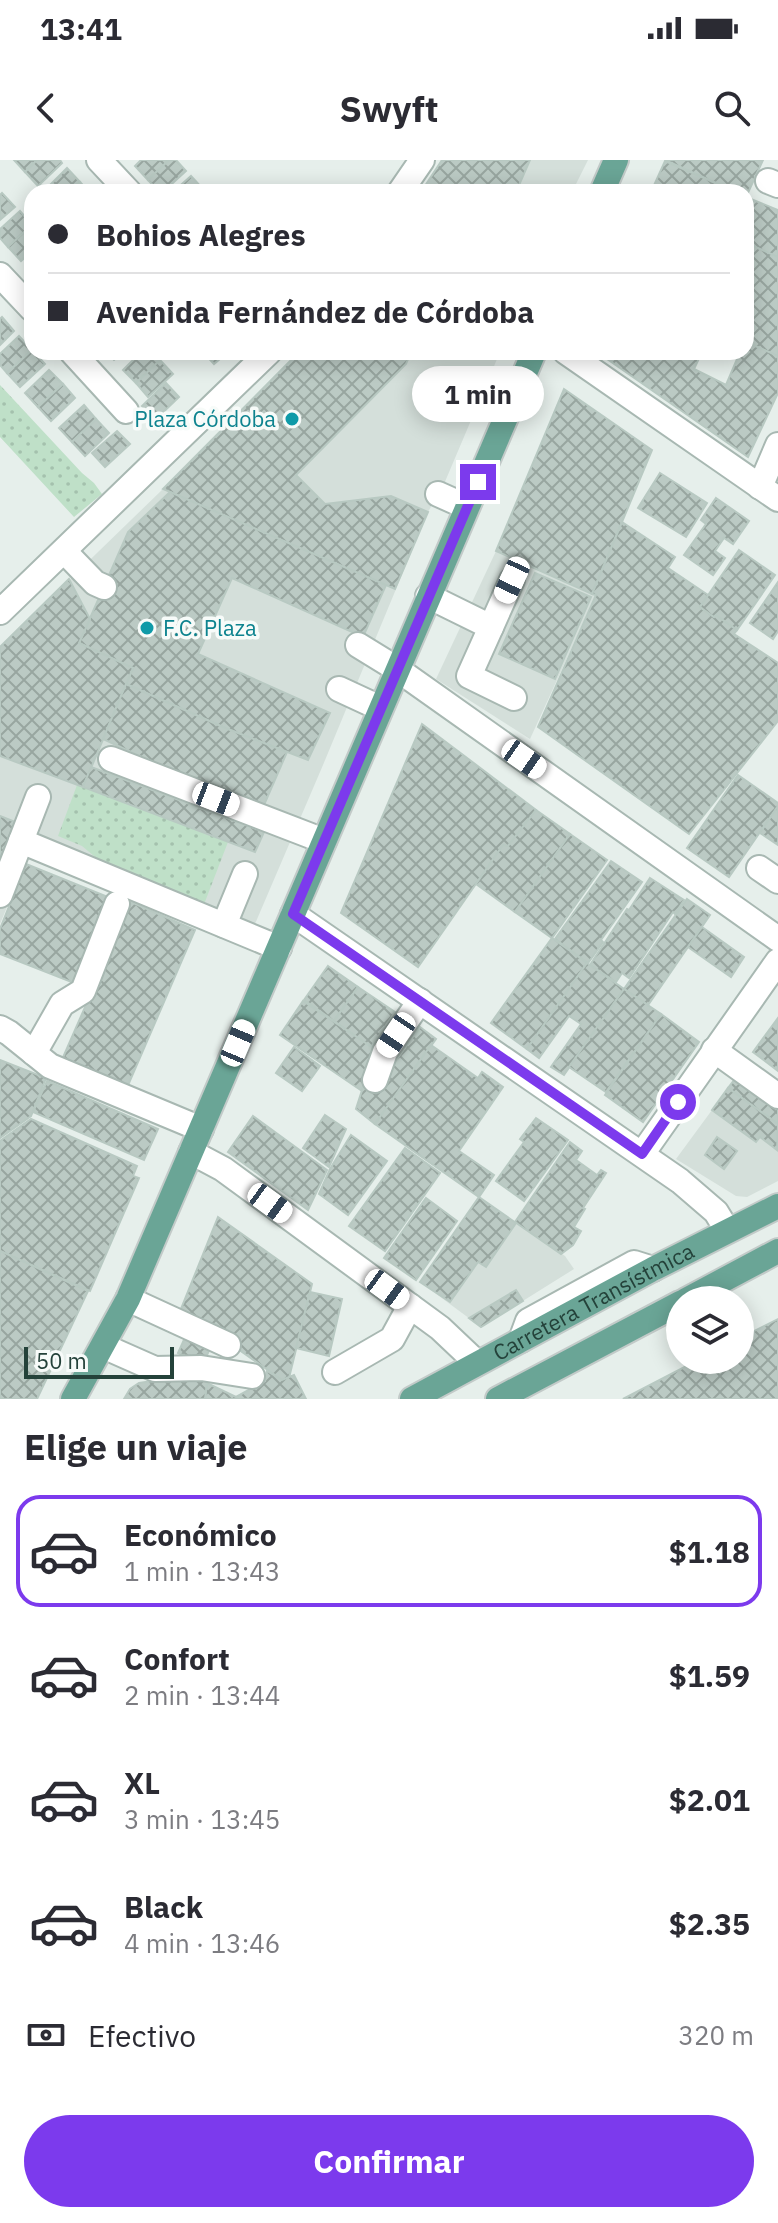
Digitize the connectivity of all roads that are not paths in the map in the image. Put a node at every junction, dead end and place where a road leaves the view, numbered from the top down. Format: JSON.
{"nodes":[{"id":1,"x":99,"y":160,"type":"edge"},
{"id":2,"x":422,"y":160,"type":"edge"},
{"id":3,"x":616,"y":160,"type":"edge"},
{"id":4,"x":122,"y":184,"type":"edge"},
{"id":5,"x":406,"y":184,"type":"edge"},
{"id":6,"x":606,"y":184,"type":"edge"},
{"id":7,"x":0,"y":275,"type":"edge"},
{"id":8,"x":24,"y":300,"type":"edge"},
{"id":9,"x":79,"y":360,"type":"edge"},
{"id":10,"x":261,"y":360,"type":"edge"},
{"id":11,"x":531,"y":360,"type":"edge"},
{"id":12,"x":578,"y":360,"type":"edge"},
{"id":13,"x":126,"y":411,"type":"dead end"},
{"id":14,"x":778,"y":445,"type":"edge"},
{"id":15,"x":769,"y":493,"type":"edge"},
{"id":16,"x":438,"y":494,"type":"dead end"},
{"id":17,"x":467,"y":507,"type":"junction"},
{"id":18,"x":64,"y":551,"type":"junction"},
{"id":19,"x":512,"y":580,"type":"dead end"},
{"id":20,"x":104,"y":587,"type":"dead end"},
{"id":21,"x":428,"y":596,"type":"junction"},
{"id":22,"x":0,"y":612,"type":"edge"},
{"id":23,"x":491,"y":627,"type":"junction"},
{"id":24,"x":358,"y":645,"type":"dead end"},
{"id":25,"x":397,"y":669,"type":"junction"},
{"id":26,"x":339,"y":689,"type":"dead end"},
{"id":27,"x":514,"y":698,"type":"dead end"},
{"id":28,"x":380,"y":708,"type":"junction"},
{"id":29,"x":111,"y":759,"type":"dead end"},
{"id":30,"x":38,"y":797,"type":"dead end"},
{"id":31,"x":21,"y":841,"type":"junction"},
{"id":32,"x":324,"y":841,"type":"junction"},
{"id":33,"x":245,"y":874,"type":"dead end"},
{"id":34,"x":0,"y":895,"type":"edge"},
{"id":35,"x":117,"y":904,"type":"dead end"},
{"id":36,"x":293,"y":914,"type":"junction"},
{"id":37,"x":224,"y":925,"type":"junction"},
{"id":38,"x":778,"y":939,"type":"edge"},
{"id":39,"x":279,"y":948,"type":"junction"},
{"id":40,"x":778,"y":961,"type":"edge"},
{"id":41,"x":420,"y":1001,"type":"junction"},
{"id":42,"x":0,"y":1028,"type":"edge"},
{"id":43,"x":714,"y":1050,"type":"junction"},
{"id":44,"x":34,"y":1053,"type":"junction"},
{"id":45,"x":375,"y":1080,"type":"dead end"},
{"id":46,"x":778,"y":1096,"type":"edge"},
{"id":47,"x":196,"y":1141,"type":"junction"},
{"id":48,"x":642,"y":1154,"type":"junction"},
{"id":49,"x":778,"y":1206,"type":"edge"},
{"id":50,"x":727,"y":1230,"type":"junction"},
{"id":51,"x":778,"y":1251,"type":"edge"},
{"id":52,"x":712,"y":1286,"type":"edge"},
{"id":53,"x":128,"y":1299,"type":"junction"},
{"id":54,"x":410,"y":1306,"type":"junction"},
{"id":55,"x":666,"y":1310,"type":"edge"},
{"id":56,"x":228,"y":1345,"type":"dead end"},
{"id":57,"x":103,"y":1346,"type":"junction"},
{"id":58,"x":477,"y":1363,"type":"junction"},
{"id":59,"x":335,"y":1372,"type":"dead end"},
{"id":60,"x":252,"y":1376,"type":"dead end"},
{"id":61,"x":73,"y":1399,"type":"edge"},
{"id":62,"x":412,"y":1399,"type":"edge"},
{"id":63,"x":498,"y":1399,"type":"edge"}],
"edges":[{"from":1,"to":4,"type":"street"},
{"from":2,"to":5,"type":"street"},
{"from":3,"to":6,"type":"main road"},
{"from":7,"to":8,"type":"street"},
{"from":9,"to":13,"type":"street"},
{"from":10,"to":18,"type":"street"},
{"from":11,"to":17,"type":"main road"},
{"from":12,"to":15,"type":"street"},
{"from":14,"to":15,"type":"street"},
{"from":16,"to":17,"type":"street"},
{"from":17,"to":21,"type":"main road"},
{"from":18,"to":20,"type":"street"},
{"from":18,"to":22,"type":"street"},
{"from":19,"to":23,"type":"street"},
{"from":21,"to":23,"type":"street"},
{"from":21,"to":25,"type":"main road"},
{"from":23,"to":27,"type":"street"},
{"from":24,"to":25,"type":"street"},
{"from":25,"to":28,"type":"main road"},
{"from":25,"to":38,"type":"street"},
{"from":26,"to":28,"type":"street"},
{"from":28,"to":32,"type":"main road"},
{"from":29,"to":32,"type":"street"},
{"from":30,"to":31,"type":"street"},
{"from":31,"to":34,"type":"street"},
{"from":31,"to":37,"type":"street"},
{"from":32,"to":36,"type":"main road"},
{"from":33,"to":37,"type":"street"},
{"from":35,"to":44,"type":"street"},
{"from":36,"to":39,"type":"main road"},
{"from":36,"to":41,"type":"street"},
{"from":37,"to":39,"type":"street"},
{"from":39,"to":47,"type":"main road"},
{"from":40,"to":43,"type":"street"},
{"from":41,"to":45,"type":"street"},
{"from":41,"to":48,"type":"street"},
{"from":42,"to":44,"type":"street"},
{"from":43,"to":46,"type":"street"},
{"from":43,"to":48,"type":"street"},
{"from":44,"to":47,"type":"street"},
{"from":47,"to":53,"type":"main road"},
{"from":47,"to":54,"type":"street"},
{"from":48,"to":50,"type":"street"},
{"from":49,"to":50,"type":"main road","name":"Carretera Transístmica"},
{"from":50,"to":58,"type":"main road","name":"Carretera Transístmica"},
{"from":51,"to":52,"type":"main road","name":"Carretera Transístmica"},
{"from":53,"to":56,"type":"street"},
{"from":53,"to":57,"type":"main road"},
{"from":54,"to":58,"type":"street"},
{"from":54,"to":59,"type":"street"},
{"from":55,"to":63,"type":"main road","name":"Carretera Transístmica"},
{"from":57,"to":60,"type":"street"},
{"from":57,"to":61,"type":"main road"},
{"from":58,"to":62,"type":"main road","name":"Carretera Transístmica"}]}
